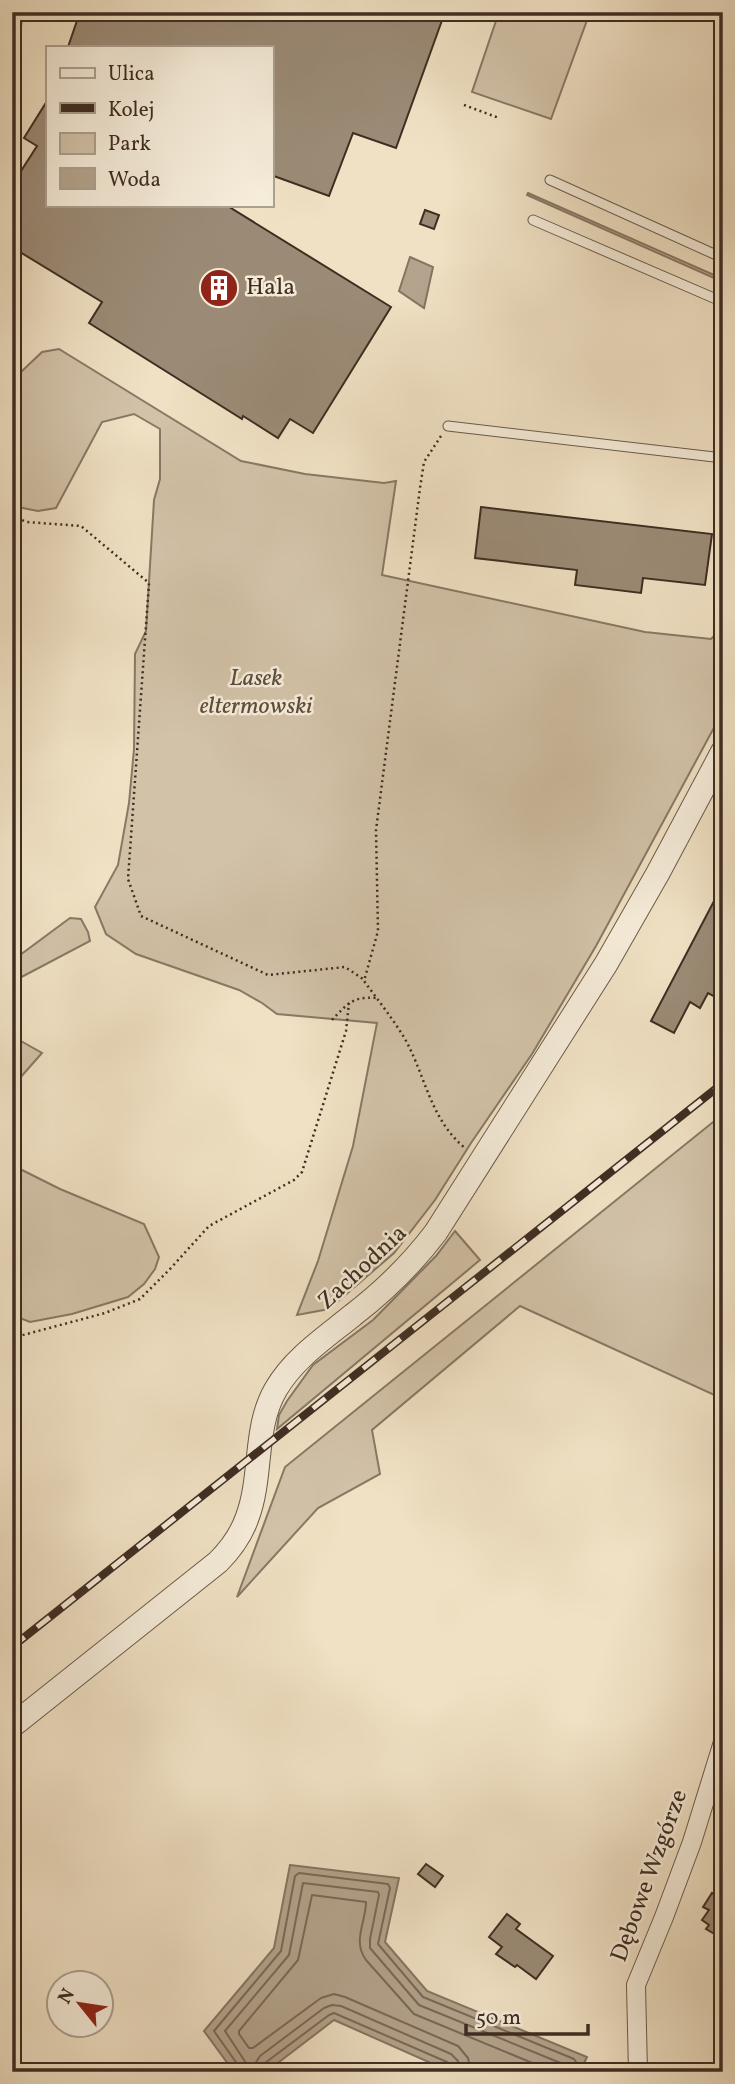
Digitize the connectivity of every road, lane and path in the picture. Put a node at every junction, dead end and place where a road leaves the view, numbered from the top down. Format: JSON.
{"nodes":[{"id":1,"x":464,"y":105,"type":"dead end"},
{"id":2,"x":499,"y":118,"type":"dead end"},
{"id":3,"x":550,"y":180,"type":"dead end"},
{"id":4,"x":533,"y":220,"type":"dead end"},
{"id":5,"x":723,"y":258,"type":"edge"},
{"id":6,"x":723,"y":302,"type":"edge"},
{"id":7,"x":448,"y":426,"type":"joint"},
{"id":8,"x":723,"y":458,"type":"edge"},
{"id":9,"x":12,"y":516,"type":"edge"},
{"id":10,"x":723,"y":718,"type":"edge"},
{"id":11,"x":717,"y":746,"type":"edge"},
{"id":12,"x":364,"y":979,"type":"dead end"},
{"id":13,"x":376,"y":998,"type":"junction"},
{"id":14,"x":349,"y":1003,"type":"junction"},
{"id":15,"x":332,"y":1020,"type":"dead end"},
{"id":16,"x":483,"y":1160,"type":"junction"},
{"id":17,"x":12,"y":1338,"type":"edge"},
{"id":18,"x":12,"y":1726,"type":"edge"},
{"id":19,"x":723,"y":1742,"type":"edge"},
{"id":20,"x":638,"y":2072,"type":"edge"}],
"edges":[{"from":1,"to":2,"type":"path"},
{"from":3,"to":5,"type":"lane"},
{"from":4,"to":6,"type":"lane"},
{"from":7,"to":8,"type":"lane"},
{"from":7,"to":13,"type":"path"},
{"from":9,"to":12,"type":"path"},
{"from":10,"to":11,"type":"path"},
{"from":11,"to":16,"type":"street","name":"Zachodnia"},
{"from":13,"to":14,"type":"path"},
{"from":13,"to":16,"type":"path"},
{"from":14,"to":15,"type":"path"},
{"from":14,"to":17,"type":"path"},
{"from":16,"to":18,"type":"street","name":"Zachodnia"},
{"from":19,"to":20,"type":"street","name":"Dębowe Wzgórze"}]}
